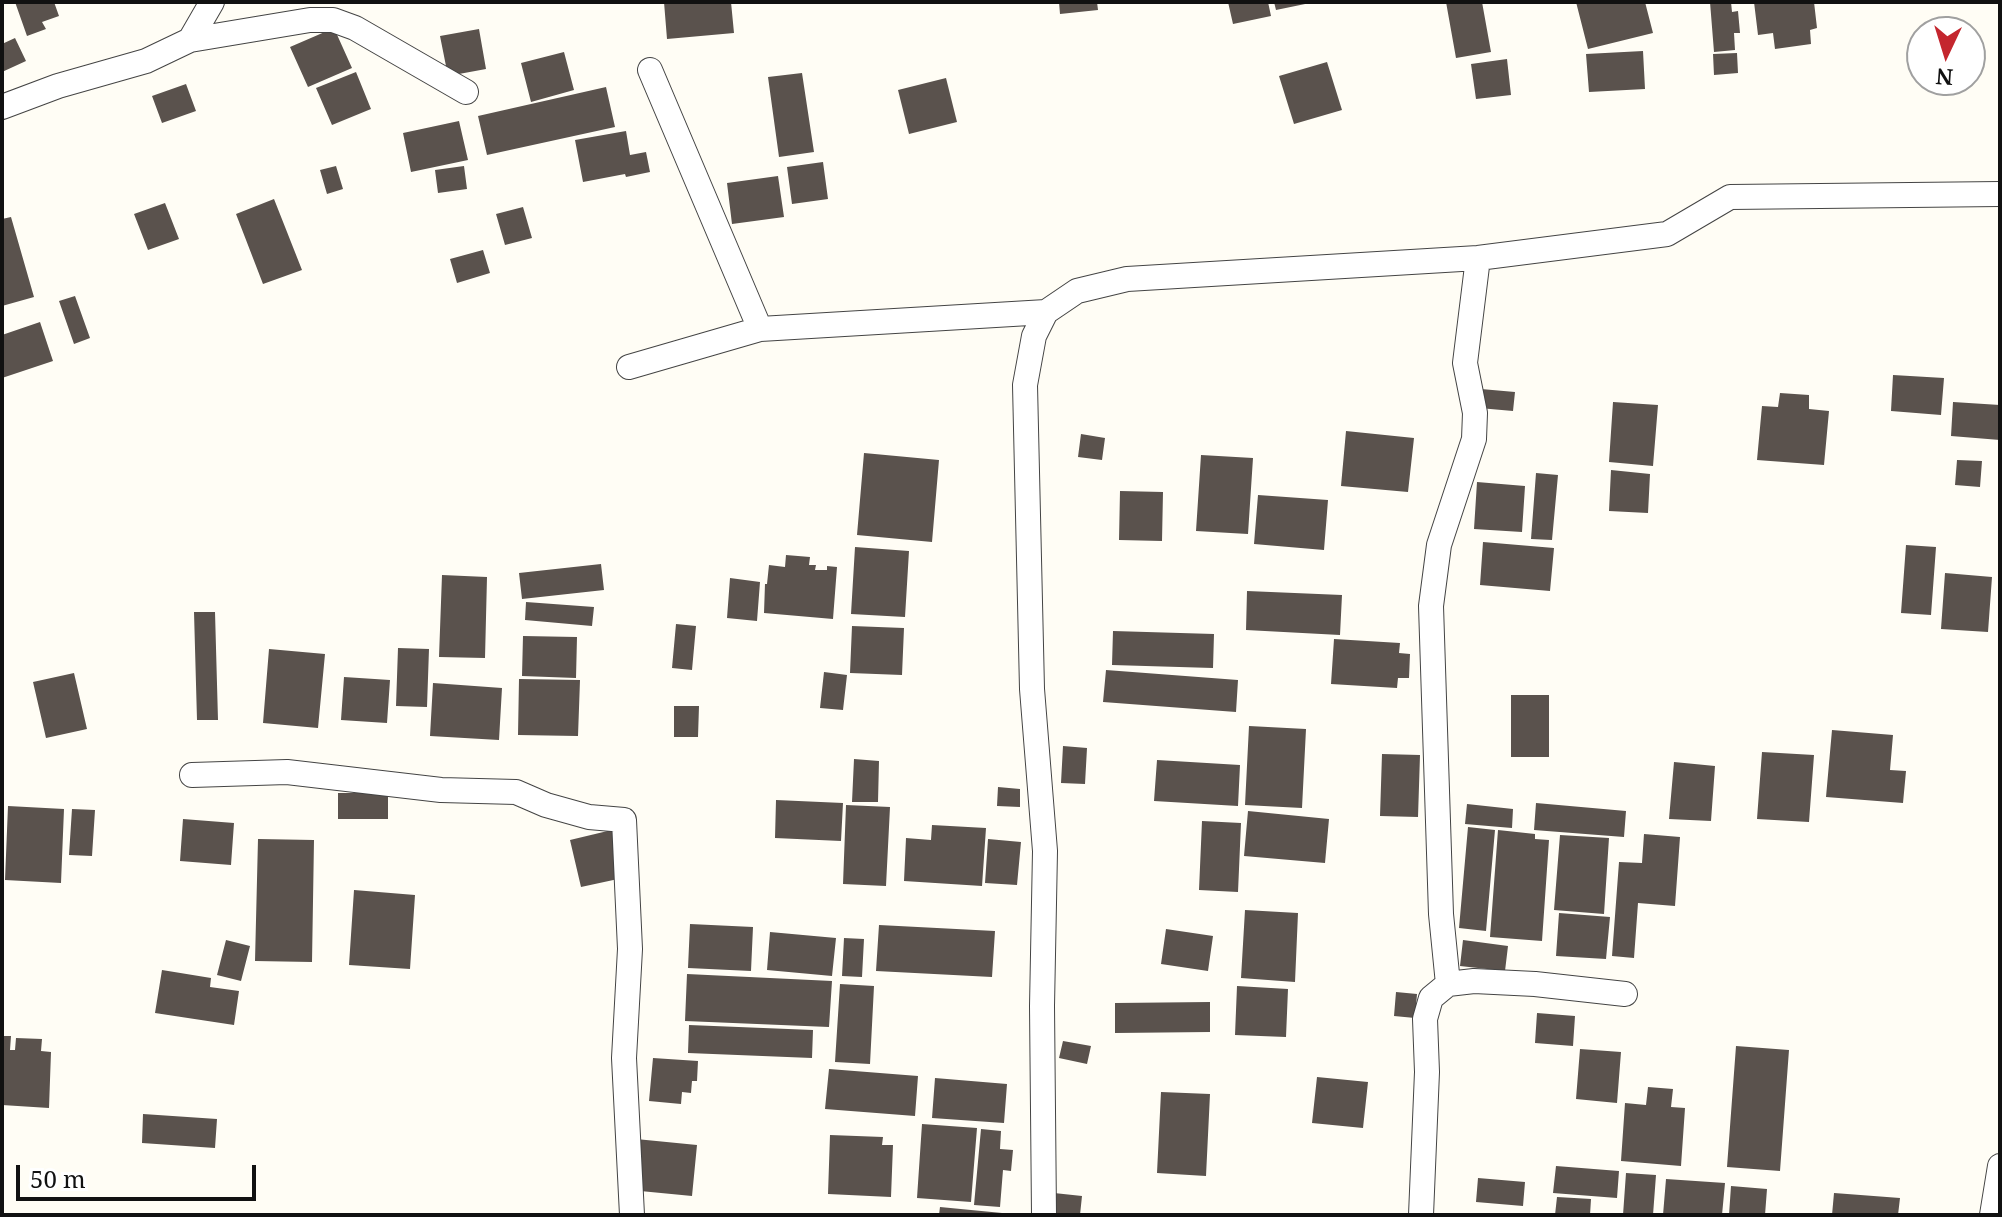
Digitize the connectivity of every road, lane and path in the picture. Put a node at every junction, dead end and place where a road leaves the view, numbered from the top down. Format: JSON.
{"nodes":[{"id":1,"x":212,"y":2,"type":"edge"},
{"id":2,"x":190,"y":40,"type":"junction"},
{"id":3,"x":650,"y":70,"type":"dead end"},
{"id":4,"x":466,"y":92,"type":"dead end"},
{"id":5,"x":2,"y":107,"type":"edge"},
{"id":6,"x":2000,"y":194,"type":"edge"},
{"id":7,"x":1478,"y":258,"type":"junction"},
{"id":8,"x":1046,"y":312,"type":"junction"},
{"id":9,"x":760,"y":329,"type":"junction"},
{"id":10,"x":629,"y":367,"type":"dead end"},
{"id":11,"x":192,"y":775,"type":"dead end"},
{"id":12,"x":1448,"y":984,"type":"junction"},
{"id":13,"x":1625,"y":994,"type":"dead end"},
{"id":14,"x":2000,"y":1166,"type":"edge"},
{"id":15,"x":632,"y":1215,"type":"edge"},
{"id":16,"x":1044,"y":1215,"type":"edge"},
{"id":17,"x":1421,"y":1215,"type":"edge"},
{"id":18,"x":1992,"y":1215,"type":"edge"}],
"edges":[{"from":1,"to":2,"type":"street"},
{"from":2,"to":4,"type":"street"},
{"from":2,"to":5,"type":"street"},
{"from":3,"to":9,"type":"street"},
{"from":6,"to":7,"type":"street"},
{"from":7,"to":8,"type":"street"},
{"from":7,"to":12,"type":"street"},
{"from":8,"to":9,"type":"street"},
{"from":8,"to":16,"type":"street"},
{"from":9,"to":10,"type":"street"},
{"from":11,"to":15,"type":"street"},
{"from":12,"to":13,"type":"street"},
{"from":12,"to":17,"type":"street"},
{"from":14,"to":18,"type":"street"}]}
